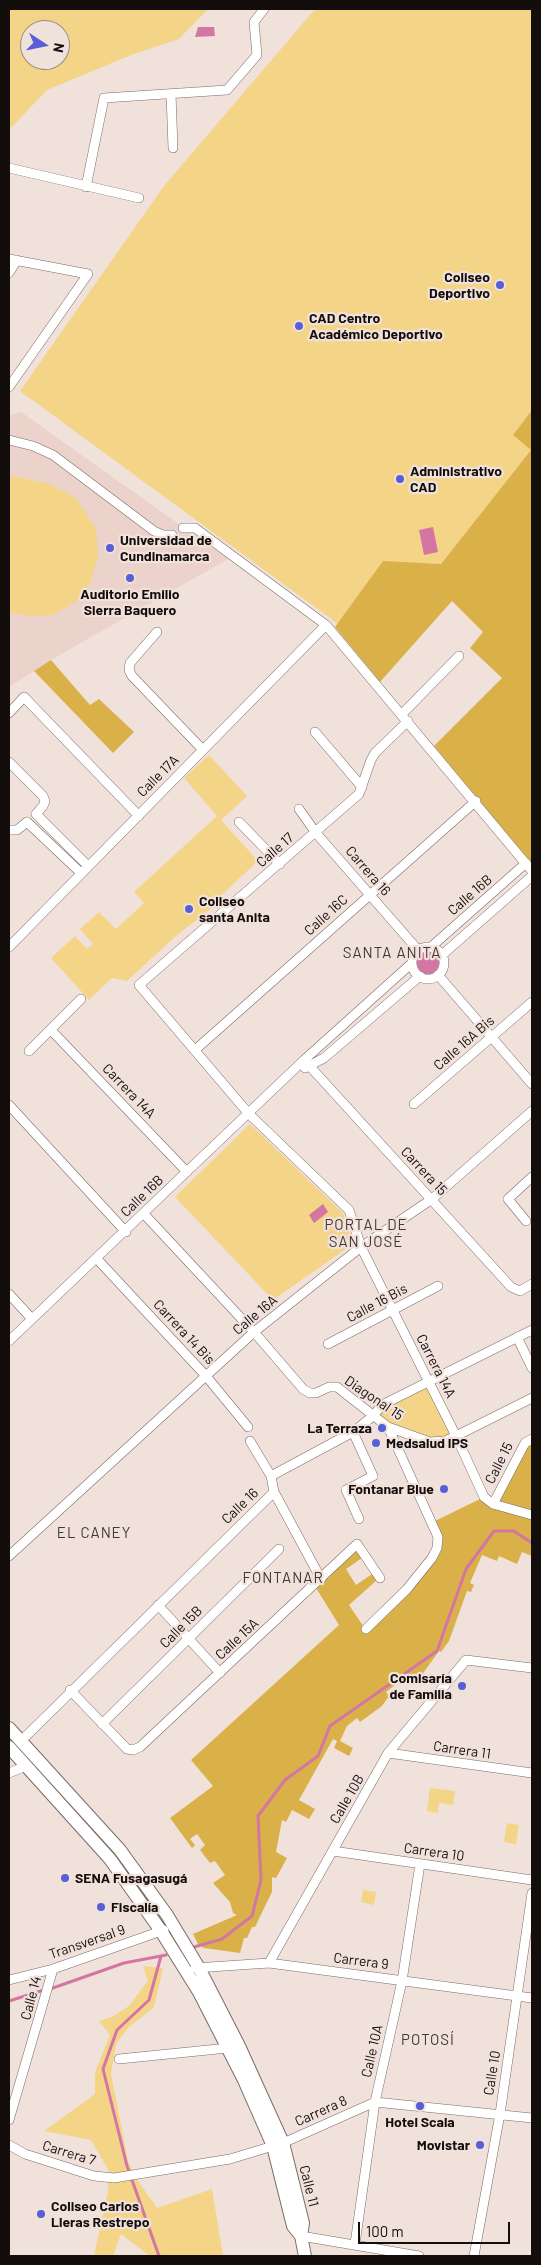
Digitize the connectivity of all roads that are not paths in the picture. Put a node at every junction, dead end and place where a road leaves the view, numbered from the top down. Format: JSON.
{"nodes":[{"id":1,"x":264,"y":9,"type":"edge"},
{"id":2,"x":171,"y":94,"type":"junction"},
{"id":3,"x":173,"y":148,"type":"dead end"},
{"id":4,"x":9,"y":168,"type":"edge"},
{"id":5,"x":86,"y":186,"type":"junction"},
{"id":6,"x":140,"y":198,"type":"dead end"},
{"id":7,"x":13,"y":260,"type":"edge"},
{"id":8,"x":9,"y":273,"type":"edge"},
{"id":9,"x":9,"y":387,"type":"edge"},
{"id":10,"x":9,"y":440,"type":"edge"},
{"id":11,"x":183,"y":528,"type":"dead end"},
{"id":12,"x":172,"y":535,"type":"dead end"},
{"id":13,"x":326,"y":625,"type":"junction"},
{"id":14,"x":157,"y":632,"type":"dead end"},
{"id":15,"x":459,"y":656,"type":"dead end"},
{"id":16,"x":9,"y":713,"type":"edge"},
{"id":17,"x":402,"y":714,"type":"junction"},
{"id":18,"x":408,"y":721,"type":"junction"},
{"id":19,"x":315,"y":732,"type":"dead end"},
{"id":20,"x":203,"y":750,"type":"junction"},
{"id":21,"x":9,"y":762,"type":"edge"},
{"id":22,"x":362,"y":787,"type":"junction"},
{"id":23,"x":476,"y":801,"type":"junction"},
{"id":24,"x":299,"y":809,"type":"dead end"},
{"id":25,"x":138,"y":816,"type":"junction"},
{"id":26,"x":238,"y":822,"type":"dead end"},
{"id":27,"x":9,"y":830,"type":"edge"},
{"id":28,"x":316,"y":833,"type":"junction"},
{"id":29,"x":280,"y":864,"type":"junction"},
{"id":30,"x":88,"y":866,"type":"junction"},
{"id":31,"x":529,"y":867,"type":"edge"},
{"id":32,"x":81,"y":873,"type":"junction"},
{"id":33,"x":532,"y":876,"type":"edge"},
{"id":34,"x":370,"y":894,"type":"junction"},
{"id":35,"x":9,"y":947,"type":"edge"},
{"id":36,"x":431,"y":947,"type":"junction"},
{"id":37,"x":418,"y":950,"type":"junction"},
{"id":38,"x":442,"y":955,"type":"junction"},
{"id":39,"x":412,"y":962,"type":"junction"},
{"id":40,"x":438,"y":975,"type":"junction"},
{"id":41,"x":420,"y":976,"type":"junction"},
{"id":42,"x":139,"y":985,"type":"joint"},
{"id":43,"x":81,"y":999,"type":"dead end"},
{"id":44,"x":532,"y":1002,"type":"edge"},
{"id":45,"x":51,"y":1030,"type":"junction"},
{"id":46,"x":492,"y":1039,"type":"junction"},
{"id":47,"x":195,"y":1050,"type":"junction"},
{"id":48,"x":29,"y":1051,"type":"dead end"},
{"id":49,"x":306,"y":1064,"type":"junction"},
{"id":50,"x":532,"y":1084,"type":"edge"},
{"id":51,"x":414,"y":1104,"type":"dead end"},
{"id":52,"x":9,"y":1105,"type":"edge"},
{"id":53,"x":532,"y":1110,"type":"edge"},
{"id":54,"x":249,"y":1114,"type":"junction"},
{"id":55,"x":186,"y":1172,"type":"junction"},
{"id":56,"x":532,"y":1176,"type":"edge"},
{"id":57,"x":432,"y":1199,"type":"junction"},
{"id":58,"x":144,"y":1214,"type":"junction"},
{"id":59,"x":526,"y":1221,"type":"dead end"},
{"id":60,"x":126,"y":1232,"type":"junction"},
{"id":61,"x":361,"y":1247,"type":"junction"},
{"id":62,"x":97,"y":1259,"type":"junction"},
{"id":63,"x":532,"y":1284,"type":"edge"},
{"id":64,"x":438,"y":1286,"type":"dead end"},
{"id":65,"x":9,"y":1294,"type":"edge"},
{"id":66,"x":393,"y":1312,"type":"junction"},
{"id":67,"x":32,"y":1319,"type":"junction"},
{"id":68,"x":532,"y":1330,"type":"edge"},
{"id":69,"x":254,"y":1332,"type":"junction"},
{"id":70,"x":518,"y":1337,"type":"junction"},
{"id":71,"x":9,"y":1341,"type":"edge"},
{"id":72,"x":328,"y":1344,"type":"dead end"},
{"id":73,"x":532,"y":1368,"type":"edge"},
{"id":74,"x":206,"y":1376,"type":"junction"},
{"id":75,"x":429,"y":1383,"type":"junction"},
{"id":76,"x":532,"y":1398,"type":"edge"},
{"id":77,"x":373,"y":1416,"type":"junction"},
{"id":78,"x":248,"y":1427,"type":"dead end"},
{"id":79,"x":388,"y":1427,"type":"junction"},
{"id":80,"x":353,"y":1432,"type":"junction"},
{"id":81,"x":456,"y":1436,"type":"junction"},
{"id":82,"x":532,"y":1439,"type":"edge"},
{"id":83,"x":250,"y":1442,"type":"dead end"},
{"id":84,"x":271,"y":1476,"type":"junction"},
{"id":85,"x":274,"y":1492,"type":"junction"},
{"id":86,"x":493,"y":1504,"type":"junction"},
{"id":87,"x":532,"y":1515,"type":"edge"},
{"id":88,"x":359,"y":1519,"type":"dead end"},
{"id":89,"x":279,"y":1549,"type":"dead end"},
{"id":90,"x":9,"y":1556,"type":"edge"},
{"id":91,"x":380,"y":1578,"type":"dead end"},
{"id":92,"x":321,"y":1579,"type":"junction"},
{"id":93,"x":158,"y":1605,"type":"junction"},
{"id":94,"x":366,"y":1629,"type":"dead end"},
{"id":95,"x":189,"y":1639,"type":"junction"},
{"id":96,"x":532,"y":1668,"type":"edge"},
{"id":97,"x":220,"y":1673,"type":"junction"},
{"id":98,"x":70,"y":1690,"type":"junction"},
{"id":99,"x":102,"y":1724,"type":"junction"},
{"id":100,"x":9,"y":1728,"type":"edge"},
{"id":101,"x":21,"y":1741,"type":"junction"},
{"id":102,"x":9,"y":1747,"type":"edge"},
{"id":103,"x":388,"y":1754,"type":"junction"},
{"id":104,"x":26,"y":1766,"type":"junction"},
{"id":105,"x":9,"y":1773,"type":"edge"},
{"id":106,"x":532,"y":1773,"type":"edge"},
{"id":107,"x":333,"y":1851,"type":"junction"},
{"id":108,"x":420,"y":1864,"type":"junction"},
{"id":109,"x":532,"y":1880,"type":"edge"},
{"id":110,"x":532,"y":1892,"type":"edge"},
{"id":111,"x":168,"y":1929,"type":"junction"},
{"id":112,"x":269,"y":1963,"type":"junction"},
{"id":113,"x":199,"y":1968,"type":"junction"},
{"id":114,"x":53,"y":1969,"type":"junction"},
{"id":115,"x":185,"y":1969,"type":"junction"},
{"id":116,"x":9,"y":1980,"type":"edge"},
{"id":117,"x":402,"y":1981,"type":"junction"},
{"id":118,"x":518,"y":1996,"type":"junction"},
{"id":119,"x":532,"y":1998,"type":"edge"},
{"id":120,"x":228,"y":2048,"type":"junction"},
{"id":121,"x":119,"y":2059,"type":"dead end"},
{"id":122,"x":375,"y":2102,"type":"junction"},
{"id":123,"x":500,"y":2114,"type":"junction"},
{"id":124,"x":532,"y":2118,"type":"edge"},
{"id":125,"x":9,"y":2120,"type":"edge"},
{"id":126,"x":278,"y":2144,"type":"junction"},
{"id":127,"x":9,"y":2145,"type":"edge"},
{"id":128,"x":123,"y":2177,"type":"joint"},
{"id":129,"x":301,"y":2236,"type":"junction"},
{"id":130,"x":355,"y":2244,"type":"junction"},
{"id":131,"x":306,"y":2256,"type":"edge"},
{"id":132,"x":419,"y":2256,"type":"edge"},
{"id":133,"x":474,"y":2256,"type":"edge"}],
"edges":[{"from":1,"to":2,"type":"street"},
{"from":2,"to":3,"type":"street"},
{"from":2,"to":5,"type":"street"},
{"from":4,"to":5,"type":"street"},
{"from":5,"to":6,"type":"street"},
{"from":7,"to":8,"type":"street"},
{"from":7,"to":9,"type":"street"},
{"from":10,"to":12,"type":"street"},
{"from":11,"to":13,"type":"street"},
{"from":13,"to":17,"type":"street"},
{"from":13,"to":20,"type":"street","name":"Calle 17A"},
{"from":14,"to":20,"type":"street"},
{"from":15,"to":17,"type":"street"},
{"from":16,"to":25,"type":"street"},
{"from":17,"to":18,"type":"street"},
{"from":18,"to":22,"type":"street","name":"Calle 17"},
{"from":18,"to":23,"type":"street"},
{"from":19,"to":22,"type":"street"},
{"from":20,"to":25,"type":"street","name":"Calle 17A"},
{"from":21,"to":30,"type":"street"},
{"from":22,"to":28,"type":"street","name":"Calle 17"},
{"from":23,"to":31,"type":"street"},
{"from":23,"to":34,"type":"street","name":"Calle 16C"},
{"from":24,"to":28,"type":"street","name":"Carrera 16"},
{"from":25,"to":30,"type":"street","name":"Calle 17A"},
{"from":26,"to":29,"type":"street"},
{"from":27,"to":32,"type":"street"},
{"from":28,"to":29,"type":"street","name":"Calle 17"},
{"from":28,"to":34,"type":"street","name":"Carrera 16"},
{"from":29,"to":42,"type":"street","name":"Calle 17"},
{"from":30,"to":32,"type":"street","name":"Calle 17A"},
{"from":31,"to":36,"type":"street","name":"Calle 16B"},
{"from":32,"to":35,"type":"street","name":"Calle 17A"},
{"from":33,"to":38,"type":"street","name":"Calle 16B"},
{"from":34,"to":37,"type":"street","name":"Carrera 16"},
{"from":34,"to":47,"type":"street","name":"Calle 16C"},
{"from":36,"to":37,"type":"street"},
{"from":36,"to":38,"type":"street"},
{"from":37,"to":39,"type":"street"},
{"from":38,"to":40,"type":"street"},
{"from":39,"to":41,"type":"street"},
{"from":39,"to":49,"type":"street","name":"Calle 16B"},
{"from":40,"to":41,"type":"street"},
{"from":40,"to":46,"type":"street"},
{"from":41,"to":49,"type":"street","name":"Calle 16B"},
{"from":42,"to":47,"type":"street","name":"Carrera 14A"},
{"from":43,"to":45,"type":"street"},
{"from":44,"to":46,"type":"street","name":"Calle 16A Bis"},
{"from":45,"to":48,"type":"street"},
{"from":45,"to":55,"type":"street","name":"Carrera 14A"},
{"from":46,"to":50,"type":"street"},
{"from":46,"to":51,"type":"street","name":"Calle 16A Bis"},
{"from":47,"to":54,"type":"street","name":"Carrera 14A"},
{"from":49,"to":54,"type":"street","name":"Calle 16B"},
{"from":49,"to":57,"type":"street","name":"Carrera 15"},
{"from":52,"to":60,"type":"street"},
{"from":53,"to":57,"type":"street","name":"Calle 16A"},
{"from":54,"to":55,"type":"street","name":"Calle 16B"},
{"from":54,"to":61,"type":"street","name":"Carrera 14A"},
{"from":55,"to":58,"type":"street","name":"Calle 16B"},
{"from":56,"to":59,"type":"street"},
{"from":57,"to":61,"type":"street","name":"Calle 16A"},
{"from":57,"to":63,"type":"street","name":"Carrera 15"},
{"from":58,"to":60,"type":"street","name":"Calle 16B"},
{"from":58,"to":69,"type":"street","name":"Diagonal 15"},
{"from":60,"to":62,"type":"street","name":"Calle 16B"},
{"from":61,"to":66,"type":"street","name":"Carrera 14A"},
{"from":61,"to":69,"type":"street","name":"Calle 16A"},
{"from":62,"to":67,"type":"street","name":"Calle 16B"},
{"from":62,"to":74,"type":"street","name":"Carrera 14 Bis"},
{"from":64,"to":66,"type":"street","name":"Calle 16 Bis"},
{"from":65,"to":67,"type":"street"},
{"from":66,"to":72,"type":"street","name":"Calle 16 Bis"},
{"from":66,"to":75,"type":"street","name":"Carrera 14A"},
{"from":67,"to":71,"type":"street","name":"Calle 16B"},
{"from":68,"to":70,"type":"street"},
{"from":69,"to":74,"type":"street","name":"Calle 16A"},
{"from":69,"to":77,"type":"street","name":"Diagonal 15"},
{"from":70,"to":73,"type":"street"},
{"from":70,"to":75,"type":"street"},
{"from":74,"to":78,"type":"street","name":"Carrera 14 Bis"},
{"from":74,"to":90,"type":"street","name":"Calle 16A"},
{"from":75,"to":77,"type":"street"},
{"from":75,"to":81,"type":"street","name":"Carrera 14A"},
{"from":76,"to":81,"type":"street"},
{"from":77,"to":79,"type":"street","name":"Diagonal 15"},
{"from":77,"to":80,"type":"street"},
{"from":79,"to":81,"type":"street","name":"Diagonal 15"},
{"from":79,"to":94,"type":"street"},
{"from":80,"to":84,"type":"street"},
{"from":80,"to":88,"type":"street"},
{"from":81,"to":86,"type":"street","name":"Carrera 14A"},
{"from":82,"to":86,"type":"street","name":"Calle 15"},
{"from":83,"to":84,"type":"street"},
{"from":84,"to":85,"type":"street","name":"Calle 16"},
{"from":85,"to":92,"type":"street"},
{"from":85,"to":93,"type":"street","name":"Calle 16"},
{"from":86,"to":87,"type":"street"},
{"from":89,"to":95,"type":"street","name":"Calle 15B"},
{"from":91,"to":92,"type":"street","name":"Calle 15A"},
{"from":92,"to":97,"type":"street","name":"Calle 15A"},
{"from":93,"to":95,"type":"street"},
{"from":93,"to":98,"type":"street","name":"Calle 16"},
{"from":95,"to":97,"type":"street"},
{"from":95,"to":99,"type":"street","name":"Calle 15B"},
{"from":96,"to":103,"type":"street","name":"Calle 10B"},
{"from":97,"to":99,"type":"street","name":"Calle 15A"},
{"from":98,"to":99,"type":"street"},
{"from":98,"to":101,"type":"street","name":"Calle 16"},
{"from":100,"to":101,"type":"main road"},
{"from":101,"to":111,"type":"main road"},
{"from":102,"to":104,"type":"main road"},
{"from":103,"to":106,"type":"street","name":"Carrera 11"},
{"from":103,"to":107,"type":"street","name":"Calle 10B"},
{"from":104,"to":105,"type":"street"},
{"from":104,"to":111,"type":"main road"},
{"from":107,"to":108,"type":"street","name":"Carrera 10"},
{"from":107,"to":112,"type":"street","name":"Calle 10B"},
{"from":108,"to":109,"type":"street","name":"Carrera 10"},
{"from":108,"to":117,"type":"street","name":"Calle 10A"},
{"from":110,"to":118,"type":"street","name":"Calle 10"},
{"from":111,"to":113,"type":"main road"},
{"from":111,"to":114,"type":"street","name":"Transversal 9"},
{"from":111,"to":115,"type":"main road"},
{"from":112,"to":113,"type":"street","name":"Carrera 9"},
{"from":112,"to":117,"type":"street","name":"Carrera 9"},
{"from":113,"to":115,"type":"street","name":"Carrera 9"},
{"from":113,"to":126,"type":"main road"},
{"from":114,"to":116,"type":"street","name":"Transversal 9"},
{"from":114,"to":125,"type":"street","name":"Calle 14"},
{"from":115,"to":120,"type":"main road"},
{"from":117,"to":118,"type":"street","name":"Carrera 9"},
{"from":117,"to":122,"type":"street","name":"Calle 10A"},
{"from":118,"to":119,"type":"street","name":"Carrera 9"},
{"from":118,"to":123,"type":"street","name":"Calle 10"},
{"from":120,"to":121,"type":"street"},
{"from":120,"to":126,"type":"main road"},
{"from":122,"to":123,"type":"street","name":"Carrera 8"},
{"from":122,"to":126,"type":"street","name":"Carrera 8"},
{"from":122,"to":130,"type":"street","name":"Calle 10A"},
{"from":123,"to":124,"type":"street","name":"Carrera 8"},
{"from":123,"to":133,"type":"street","name":"Calle 10"},
{"from":126,"to":128,"type":"street","name":"Carrera 8"},
{"from":126,"to":129,"type":"main road","name":"Calle 11"},
{"from":127,"to":128,"type":"street","name":"Carrera 7"},
{"from":129,"to":130,"type":"street"},
{"from":129,"to":131,"type":"main road","name":"Calle 11"},
{"from":130,"to":132,"type":"street"}]}
